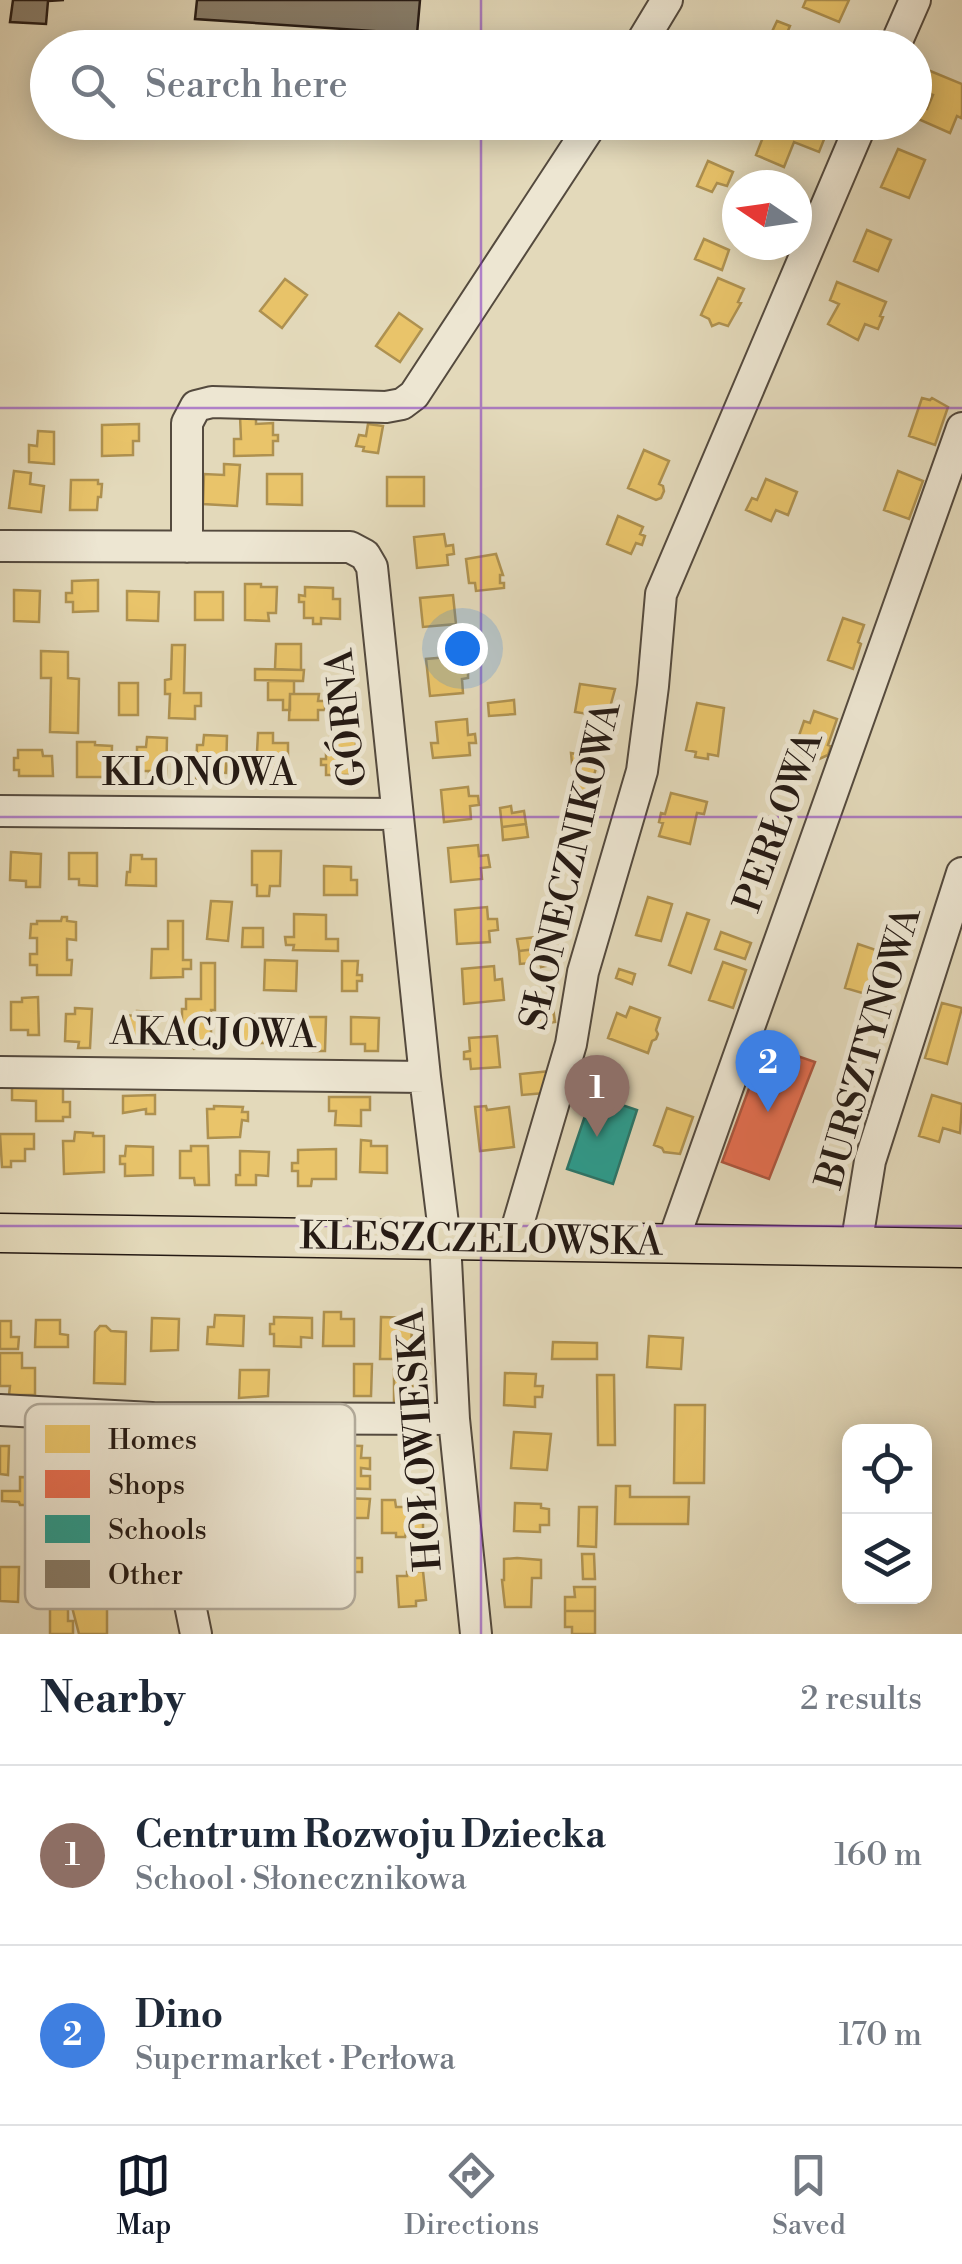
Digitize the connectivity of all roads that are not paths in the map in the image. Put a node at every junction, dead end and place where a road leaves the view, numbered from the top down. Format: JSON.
{"nodes":[{"id":1,"x":666,"y":0,"type":"edge"},
{"id":2,"x":915,"y":0,"type":"edge"},
{"id":3,"x":648,"y":30,"type":"edge"},
{"id":4,"x":902,"y":30,"type":"edge"},
{"id":5,"x":582,"y":140,"type":"edge"},
{"id":6,"x":854,"y":140,"type":"edge"},
{"id":7,"x":962,"y":428,"type":"edge"},
{"id":8,"x":0,"y":546,"type":"edge"},
{"id":9,"x":187,"y":547,"type":"junction"},
{"id":10,"x":0,"y":811,"type":"edge"},
{"id":11,"x":397,"y":814,"type":"junction"},
{"id":12,"x":962,"y":873,"type":"edge"},
{"id":13,"x":0,"y":1072,"type":"edge"},
{"id":14,"x":425,"y":1077,"type":"junction"},
{"id":15,"x":0,"y":1233,"type":"edge"},
{"id":16,"x":445,"y":1240,"type":"junction"},
{"id":17,"x":513,"y":1241,"type":"junction"},
{"id":18,"x":672,"y":1244,"type":"junction"},
{"id":19,"x":856,"y":1246,"type":"junction"},
{"id":20,"x":962,"y":1248,"type":"edge"},
{"id":21,"x":0,"y":1410,"type":"edge"},
{"id":22,"x":25,"y":1411,"type":"edge"},
{"id":23,"x":355,"y":1419,"type":"edge"},
{"id":24,"x":454,"y":1419,"type":"junction"},
{"id":25,"x":191,"y":1609,"type":"edge"},
{"id":26,"x":196,"y":1634,"type":"edge"},
{"id":27,"x":476,"y":1634,"type":"edge"}],
"edges":[{"from":1,"to":3,"type":"street"},
{"from":2,"to":4,"type":"street"},
{"from":5,"to":9,"type":"street"},
{"from":6,"to":17,"type":"street","name":"SŁONECZNIKOWA"},
{"from":7,"to":18,"type":"street","name":"PERŁOWA"},
{"from":8,"to":9,"type":"street","name":"GÓRNA"},
{"from":9,"to":11,"type":"street","name":"GÓRNA"},
{"from":10,"to":11,"type":"street","name":"KLONOWA"},
{"from":11,"to":14,"type":"street","name":"GÓRNA"},
{"from":12,"to":19,"type":"street","name":"BURSZTYNOWA"},
{"from":13,"to":14,"type":"street","name":"AKACJOWA"},
{"from":14,"to":16,"type":"street","name":"GÓRNA"},
{"from":15,"to":16,"type":"main road","name":"KLESZCZELOWSKA"},
{"from":16,"to":17,"type":"main road","name":"KLESZCZELOWSKA"},
{"from":16,"to":24,"type":"street","name":"HOŁOWIESKA"},
{"from":17,"to":18,"type":"main road","name":"KLESZCZELOWSKA"},
{"from":18,"to":19,"type":"main road","name":"KLESZCZELOWSKA"},
{"from":19,"to":20,"type":"main road","name":"KLESZCZELOWSKA"},
{"from":21,"to":22,"type":"street"},
{"from":23,"to":24,"type":"street"},
{"from":24,"to":27,"type":"street","name":"HOŁOWIESKA"},
{"from":25,"to":26,"type":"street"}]}
